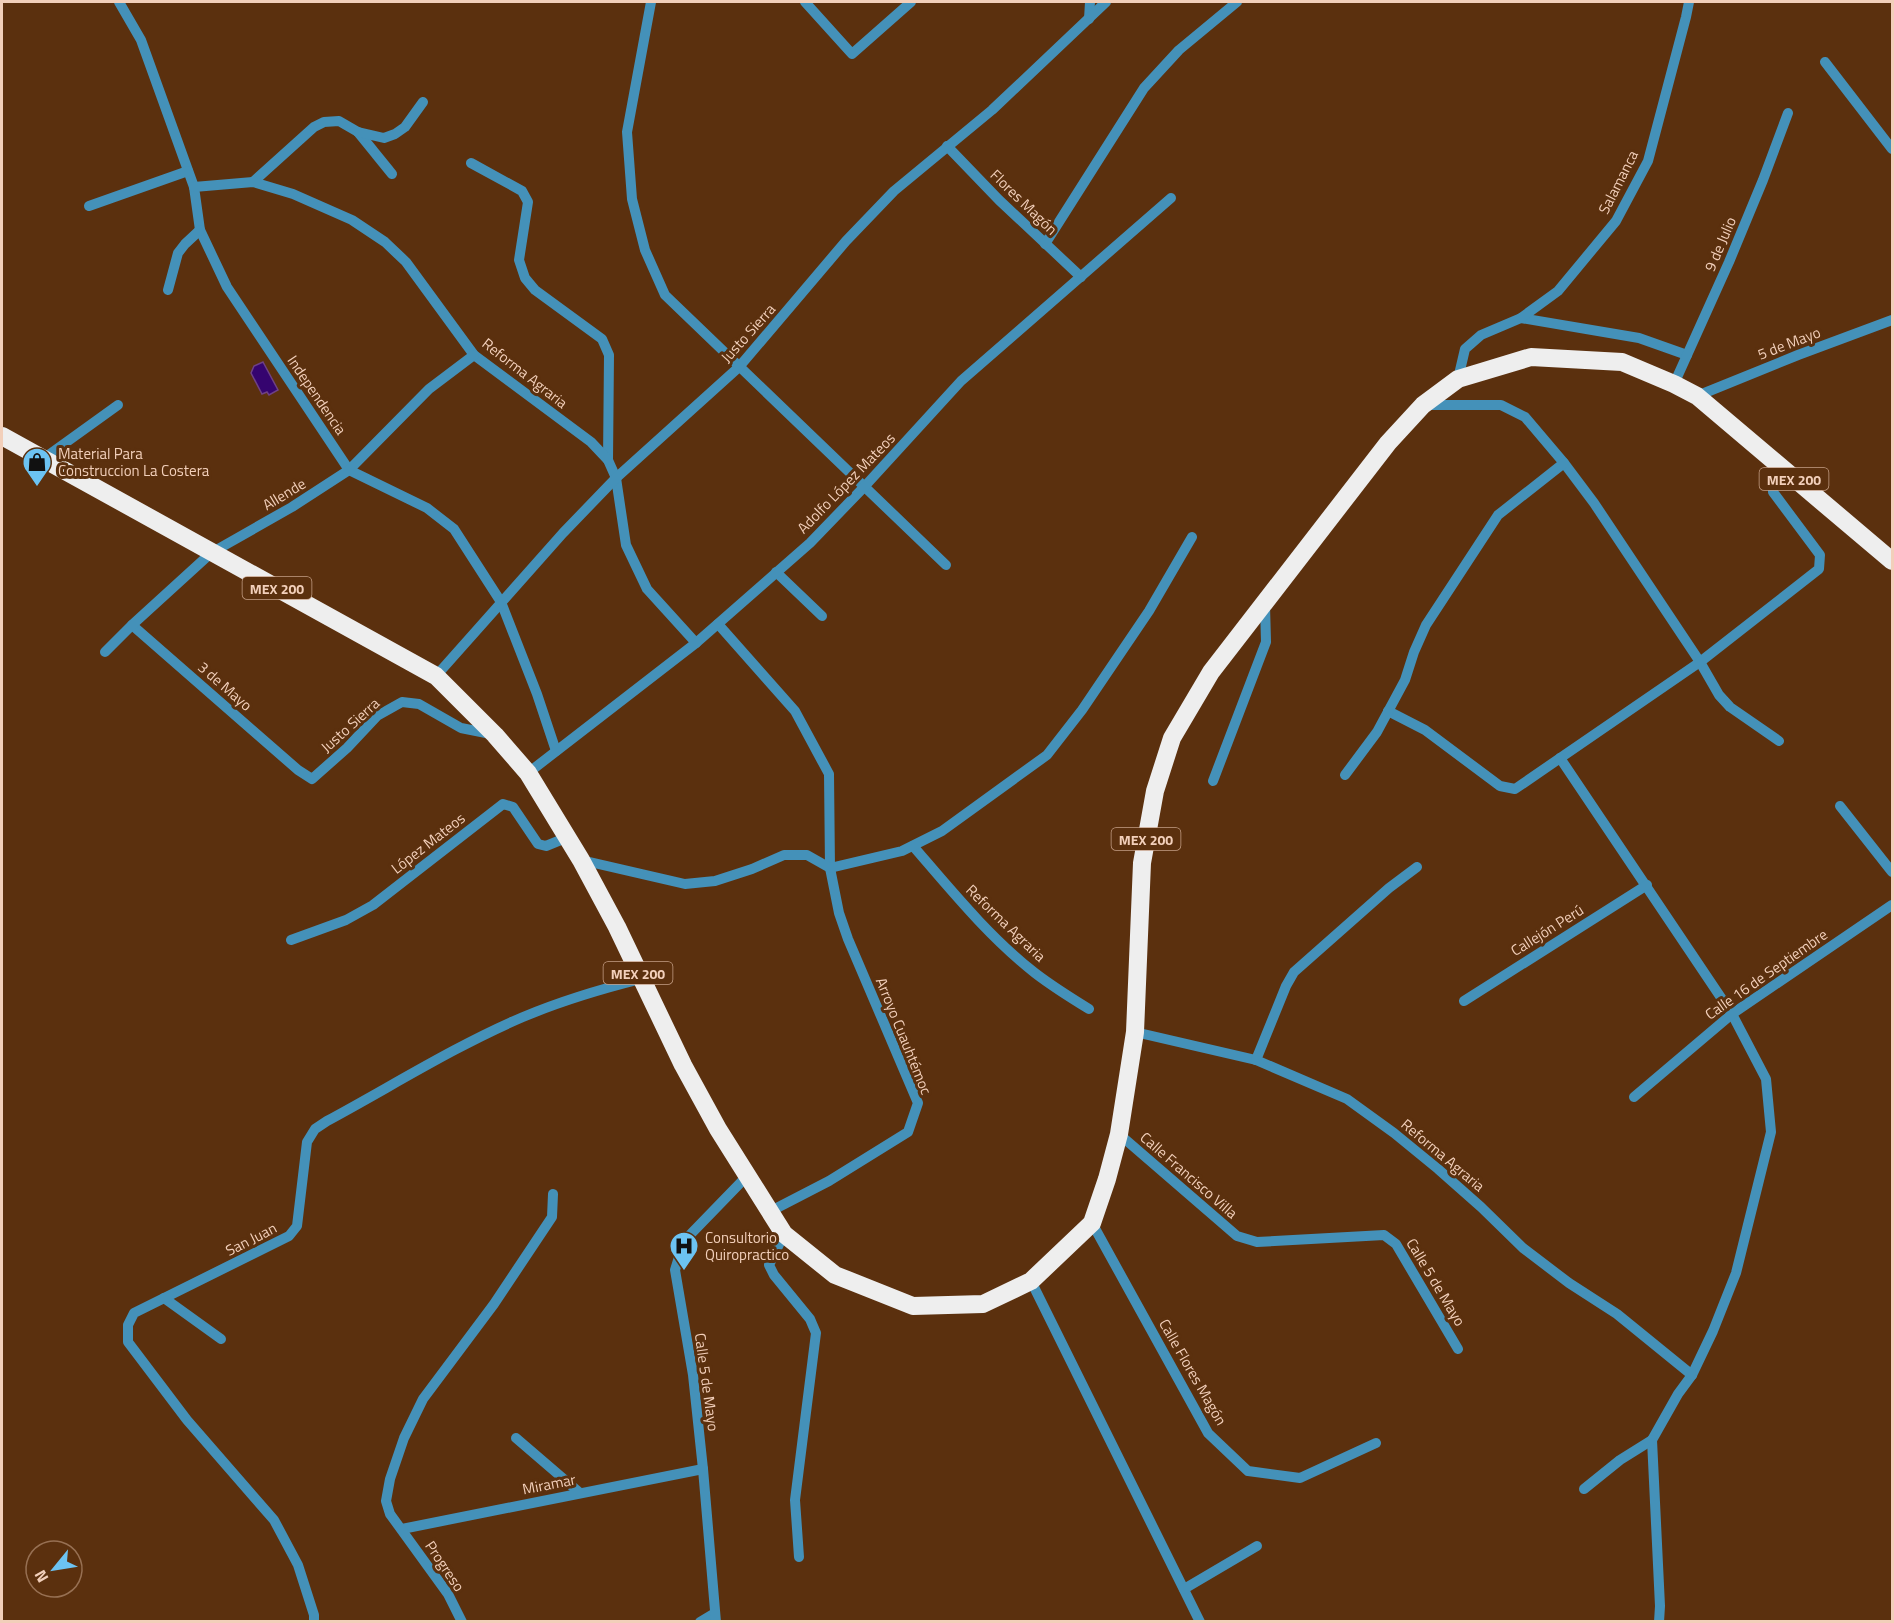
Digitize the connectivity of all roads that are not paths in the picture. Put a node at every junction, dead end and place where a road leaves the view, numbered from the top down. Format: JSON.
{"nodes":[{"id":1,"x":119,"y":2,"type":"edge"},
{"id":2,"x":651,"y":2,"type":"edge"},
{"id":3,"x":805,"y":2,"type":"edge"},
{"id":4,"x":911,"y":2,"type":"edge"},
{"id":5,"x":1090,"y":2,"type":"edge"},
{"id":6,"x":1106,"y":2,"type":"edge"},
{"id":7,"x":1237,"y":2,"type":"edge"},
{"id":8,"x":1689,"y":2,"type":"edge"},
{"id":9,"x":1089,"y":19,"type":"junction"},
{"id":10,"x":1826,"y":62,"type":"dead end"},
{"id":11,"x":423,"y":102,"type":"dead end"},
{"id":12,"x":1788,"y":113,"type":"dead end"},
{"id":13,"x":358,"y":132,"type":"junction"},
{"id":14,"x":947,"y":146,"type":"junction"},
{"id":15,"x":1893,"y":149,"type":"edge"},
{"id":16,"x":471,"y":163,"type":"dead end"},
{"id":17,"x":188,"y":171,"type":"junction"},
{"id":18,"x":392,"y":174,"type":"dead end"},
{"id":19,"x":253,"y":182,"type":"junction"},
{"id":20,"x":194,"y":187,"type":"junction"},
{"id":21,"x":1171,"y":198,"type":"dead end"},
{"id":22,"x":89,"y":206,"type":"dead end"},
{"id":23,"x":200,"y":230,"type":"junction"},
{"id":24,"x":1045,"y":244,"type":"junction"},
{"id":25,"x":1081,"y":277,"type":"junction"},
{"id":26,"x":168,"y":290,"type":"dead end"},
{"id":27,"x":1521,"y":318,"type":"junction"},
{"id":28,"x":1892,"y":321,"type":"edge"},
{"id":29,"x":474,"y":355,"type":"junction"},
{"id":30,"x":1687,"y":355,"type":"junction"},
{"id":31,"x":740,"y":367,"type":"junction"},
{"id":32,"x":1458,"y":379,"type":"junction"},
{"id":33,"x":1674,"y":384,"type":"junction"},
{"id":34,"x":1696,"y":396,"type":"junction"},
{"id":35,"x":118,"y":405,"type":"dead end"},
{"id":36,"x":1423,"y":405,"type":"junction"},
{"id":37,"x":2,"y":436,"type":"edge"},
{"id":38,"x":43,"y":459,"type":"junction"},
{"id":39,"x":608,"y":460,"type":"junction"},
{"id":40,"x":1564,"y":463,"type":"junction"},
{"id":41,"x":349,"y":470,"type":"junction"},
{"id":42,"x":1785,"y":471,"type":"junction"},
{"id":43,"x":616,"y":478,"type":"junction"},
{"id":44,"x":865,"y":486,"type":"junction"},
{"id":45,"x":1192,"y":537,"type":"dead end"},
{"id":46,"x":211,"y":553,"type":"junction"},
{"id":47,"x":1893,"y":561,"type":"edge"},
{"id":48,"x":946,"y":565,"type":"dead end"},
{"id":49,"x":776,"y":572,"type":"junction"},
{"id":50,"x":501,"y":602,"type":"junction"},
{"id":51,"x":1265,"y":602,"type":"junction"},
{"id":52,"x":822,"y":616,"type":"dead end"},
{"id":53,"x":718,"y":624,"type":"junction"},
{"id":54,"x":132,"y":625,"type":"junction"},
{"id":55,"x":696,"y":644,"type":"junction"},
{"id":56,"x":105,"y":652,"type":"dead end"},
{"id":57,"x":1700,"y":662,"type":"junction"},
{"id":58,"x":436,"y":676,"type":"junction"},
{"id":59,"x":1388,"y":711,"type":"junction"},
{"id":60,"x":495,"y":735,"type":"junction"},
{"id":61,"x":1779,"y":741,"type":"dead end"},
{"id":62,"x":556,"y":751,"type":"junction"},
{"id":63,"x":1560,"y":758,"type":"junction"},
{"id":64,"x":298,"y":770,"type":"joint"},
{"id":65,"x":528,"y":773,"type":"junction"},
{"id":66,"x":1345,"y":775,"type":"dead end"},
{"id":67,"x":1213,"y":781,"type":"dead end"},
{"id":68,"x":1840,"y":806,"type":"dead end"},
{"id":69,"x":567,"y":837,"type":"junction"},
{"id":70,"x":913,"y":846,"type":"junction"},
{"id":71,"x":581,"y":860,"type":"junction"},
{"id":72,"x":1417,"y":867,"type":"dead end"},
{"id":73,"x":830,"y":868,"type":"junction"},
{"id":74,"x":1893,"y":872,"type":"edge"},
{"id":75,"x":1647,"y":885,"type":"junction"},
{"id":76,"x":1893,"y":905,"type":"edge"},
{"id":77,"x":291,"y":940,"type":"dead end"},
{"id":78,"x":641,"y":979,"type":"junction"},
{"id":79,"x":1464,"y":1001,"type":"dead end"},
{"id":80,"x":1089,"y":1009,"type":"dead end"},
{"id":81,"x":1732,"y":1014,"type":"junction"},
{"id":82,"x":1135,"y":1032,"type":"junction"},
{"id":83,"x":1256,"y":1060,"type":"junction"},
{"id":84,"x":1634,"y":1097,"type":"dead end"},
{"id":85,"x":1119,"y":1134,"type":"junction"},
{"id":86,"x":748,"y":1174,"type":"junction"},
{"id":87,"x":553,"y":1194,"type":"dead end"},
{"id":88,"x":769,"y":1212,"type":"junction"},
{"id":89,"x":1092,"y":1222,"type":"junction"},
{"id":90,"x":784,"y":1234,"type":"junction"},
{"id":91,"x":1384,"y":1235,"type":"joint"},
{"id":92,"x":1031,"y":1281,"type":"junction"},
{"id":93,"x":164,"y":1298,"type":"junction"},
{"id":94,"x":220,"y":1339,"type":"dead end"},
{"id":95,"x":1458,"y":1349,"type":"dead end"},
{"id":96,"x":1692,"y":1375,"type":"junction"},
{"id":97,"x":516,"y":1438,"type":"dead end"},
{"id":98,"x":1652,"y":1440,"type":"junction"},
{"id":99,"x":1376,"y":1443,"type":"dead end"},
{"id":100,"x":703,"y":1469,"type":"junction"},
{"id":101,"x":1584,"y":1489,"type":"dead end"},
{"id":102,"x":580,"y":1494,"type":"junction"},
{"id":103,"x":402,"y":1529,"type":"junction"},
{"id":104,"x":1257,"y":1546,"type":"dead end"},
{"id":105,"x":800,"y":1557,"type":"dead end"},
{"id":106,"x":1184,"y":1589,"type":"junction"},
{"id":107,"x":715,"y":1617,"type":"edge"},
{"id":108,"x":314,"y":1622,"type":"edge"},
{"id":109,"x":462,"y":1622,"type":"edge"},
{"id":110,"x":700,"y":1622,"type":"edge"},
{"id":111,"x":1200,"y":1622,"type":"edge"},
{"id":112,"x":1659,"y":1622,"type":"edge"}],
"edges":[{"from":1,"to":17,"type":"street","name":"Independencia"},
{"from":2,"to":31,"type":"street"},
{"from":3,"to":4,"type":"street"},
{"from":5,"to":9,"type":"street"},
{"from":6,"to":9,"type":"street","name":"Justo Sierra"},
{"from":7,"to":24,"type":"street"},
{"from":8,"to":27,"type":"street","name":"Salamanca"},
{"from":9,"to":14,"type":"street","name":"Justo Sierra"},
{"from":10,"to":15,"type":"street"},
{"from":11,"to":13,"type":"street"},
{"from":12,"to":30,"type":"street","name":"9 de Julio"},
{"from":13,"to":18,"type":"street"},
{"from":13,"to":19,"type":"street"},
{"from":14,"to":24,"type":"street","name":"Flores Magón"},
{"from":14,"to":31,"type":"street","name":"Justo Sierra"},
{"from":16,"to":39,"type":"street"},
{"from":17,"to":20,"type":"street","name":"Independencia"},
{"from":17,"to":22,"type":"street"},
{"from":19,"to":20,"type":"street","name":"Reforma Agraria"},
{"from":19,"to":29,"type":"street","name":"Reforma Agraria"},
{"from":20,"to":23,"type":"street","name":"Independencia"},
{"from":21,"to":25,"type":"street","name":"Adolfo López Mateos"},
{"from":23,"to":26,"type":"street"},
{"from":23,"to":41,"type":"street","name":"Independencia"},
{"from":24,"to":25,"type":"street","name":"Flores Magón"},
{"from":25,"to":44,"type":"street","name":"Adolfo López Mateos"},
{"from":27,"to":30,"type":"street"},
{"from":27,"to":32,"type":"street","name":"Salamanca"},
{"from":28,"to":34,"type":"street","name":"5 de Mayo"},
{"from":29,"to":39,"type":"street","name":"Reforma Agraria"},
{"from":29,"to":41,"type":"street","name":"Allende"},
{"from":30,"to":33,"type":"street","name":"9 de Julio"},
{"from":31,"to":43,"type":"street","name":"Justo Sierra"},
{"from":31,"to":44,"type":"street"},
{"from":32,"to":33,"type":"highway","number":"MEX 200"},
{"from":32,"to":36,"type":"highway","number":"MEX 200"},
{"from":33,"to":34,"type":"highway","number":"MEX 200"},
{"from":34,"to":42,"type":"highway","number":"MEX 200"},
{"from":35,"to":38,"type":"street"},
{"from":36,"to":40,"type":"street"},
{"from":36,"to":51,"type":"highway","number":"MEX 200"},
{"from":37,"to":38,"type":"highway","number":"MEX 200"},
{"from":38,"to":46,"type":"highway","number":"MEX 200"},
{"from":39,"to":43,"type":"street","name":"Reforma Agraria"},
{"from":40,"to":57,"type":"street"},
{"from":40,"to":59,"type":"street"},
{"from":41,"to":46,"type":"street","name":"Allende"},
{"from":41,"to":50,"type":"street"},
{"from":42,"to":47,"type":"highway","number":"MEX 200"},
{"from":42,"to":57,"type":"street"},
{"from":43,"to":50,"type":"street","name":"Justo Sierra"},
{"from":43,"to":55,"type":"street","name":"Reforma Agraria"},
{"from":44,"to":48,"type":"street"},
{"from":44,"to":49,"type":"street","name":"Adolfo López Mateos"},
{"from":45,"to":70,"type":"street"},
{"from":46,"to":54,"type":"street","name":"Allende"},
{"from":46,"to":58,"type":"highway","number":"MEX 200"},
{"from":49,"to":52,"type":"street"},
{"from":49,"to":53,"type":"street","name":"Adolfo López Mateos"},
{"from":50,"to":58,"type":"street","name":"Justo Sierra"},
{"from":50,"to":62,"type":"street"},
{"from":51,"to":67,"type":"street"},
{"from":51,"to":82,"type":"highway","number":"MEX 200"},
{"from":53,"to":55,"type":"street","name":"Adolfo López Mateos"},
{"from":53,"to":73,"type":"street"},
{"from":54,"to":56,"type":"street","name":"Allende"},
{"from":54,"to":64,"type":"street","name":"3 de Mayo"},
{"from":55,"to":62,"type":"street","name":"Adolfo López Mateos"},
{"from":57,"to":61,"type":"street"},
{"from":57,"to":63,"type":"street"},
{"from":58,"to":60,"type":"highway","number":"MEX 200"},
{"from":59,"to":63,"type":"street"},
{"from":59,"to":66,"type":"street"},
{"from":60,"to":64,"type":"street","name":"Justo Sierra"},
{"from":60,"to":65,"type":"highway","number":"MEX 200"},
{"from":62,"to":65,"type":"street","name":"Adolfo López Mateos"},
{"from":63,"to":75,"type":"street"},
{"from":65,"to":69,"type":"highway","number":"MEX 200"},
{"from":68,"to":74,"type":"street"},
{"from":69,"to":71,"type":"highway","number":"MEX 200"},
{"from":69,"to":77,"type":"street","name":"López Mateos"},
{"from":70,"to":73,"type":"street"},
{"from":70,"to":80,"type":"street","name":"Reforma Agraria"},
{"from":71,"to":73,"type":"street"},
{"from":71,"to":78,"type":"highway","number":"MEX 200"},
{"from":72,"to":83,"type":"street"},
{"from":73,"to":88,"type":"street","name":"Arroyo Cuauhtémoc"},
{"from":75,"to":79,"type":"street","name":"Callejón Perú"},
{"from":75,"to":81,"type":"street"},
{"from":76,"to":81,"type":"street","name":"Calle 16 de Septiembre"},
{"from":78,"to":86,"type":"highway","number":"MEX 200"},
{"from":78,"to":93,"type":"street","name":"San Juan"},
{"from":81,"to":84,"type":"street","name":"Calle 16 de Septiembre"},
{"from":81,"to":96,"type":"street"},
{"from":82,"to":83,"type":"street","name":"Reforma Agraria"},
{"from":82,"to":85,"type":"highway","number":"MEX 200"},
{"from":83,"to":96,"type":"street","name":"Reforma Agraria"},
{"from":85,"to":89,"type":"highway","number":"MEX 200"},
{"from":85,"to":91,"type":"street","name":"Calle Francisco Villa"},
{"from":86,"to":88,"type":"highway","number":"MEX 200"},
{"from":86,"to":100,"type":"street","name":"Calle 5 de Mayo"},
{"from":87,"to":103,"type":"street","name":"Progreso"},
{"from":88,"to":90,"type":"highway","number":"MEX 200"},
{"from":89,"to":92,"type":"highway","number":"MEX 200"},
{"from":89,"to":99,"type":"street","name":"Calle Flores Magón"},
{"from":90,"to":92,"type":"highway","number":"MEX 200"},
{"from":90,"to":105,"type":"street"},
{"from":91,"to":95,"type":"street","name":"Calle 5 de Mayo"},
{"from":92,"to":106,"type":"street"},
{"from":93,"to":94,"type":"street"},
{"from":93,"to":108,"type":"street","name":"San Juan"},
{"from":96,"to":98,"type":"street"},
{"from":97,"to":102,"type":"street"},
{"from":98,"to":101,"type":"street"},
{"from":98,"to":112,"type":"street"},
{"from":100,"to":102,"type":"street","name":"Miramar"},
{"from":100,"to":107,"type":"street","name":"Calle 5 de Mayo"},
{"from":102,"to":103,"type":"street","name":"Miramar"},
{"from":103,"to":109,"type":"street","name":"Progreso"},
{"from":104,"to":106,"type":"street"},
{"from":106,"to":111,"type":"street"},
{"from":107,"to":110,"type":"street"}]}
